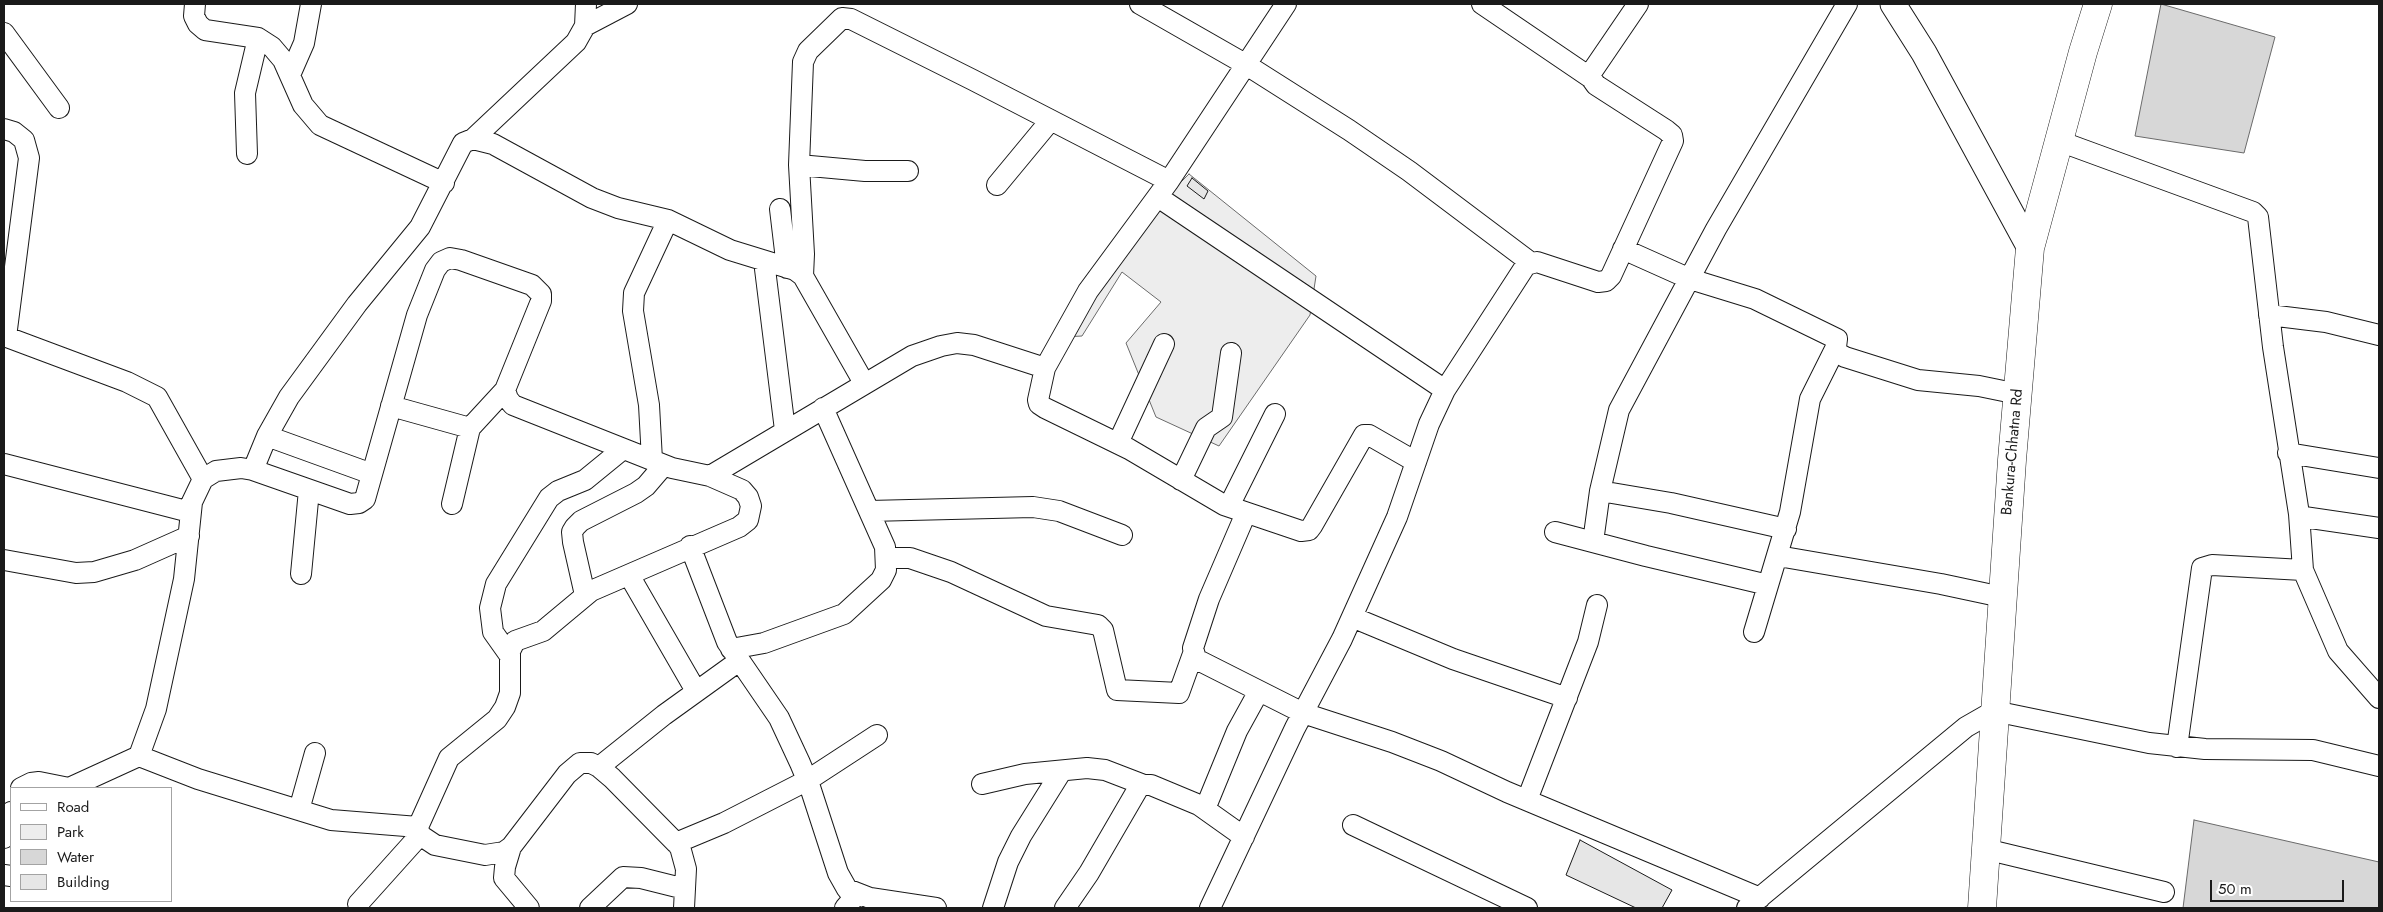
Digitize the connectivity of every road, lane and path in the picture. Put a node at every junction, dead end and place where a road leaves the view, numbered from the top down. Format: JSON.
{"nodes":[{"id":1,"x":195,"y":4,"type":"edge"},
{"id":2,"x":311,"y":4,"type":"edge"},
{"id":3,"x":586,"y":4,"type":"edge"},
{"id":4,"x":627,"y":4,"type":"edge"},
{"id":5,"x":1140,"y":4,"type":"edge"},
{"id":6,"x":1286,"y":4,"type":"edge"},
{"id":7,"x":1482,"y":4,"type":"edge"},
{"id":8,"x":1638,"y":4,"type":"edge"},
{"id":9,"x":1847,"y":4,"type":"edge"},
{"id":10,"x":1893,"y":4,"type":"edge"},
{"id":11,"x":2098,"y":4,"type":"edge"},
{"id":12,"x":585,"y":26,"type":"junction"},
{"id":13,"x":4,"y":33,"type":"edge"},
{"id":14,"x":258,"y":38,"type":"junction"},
{"id":15,"x":1245,"y":64,"type":"junction"},
{"id":16,"x":290,"y":75,"type":"junction"},
{"id":17,"x":1592,"y":78,"type":"junction"},
{"id":18,"x":59,"y":108,"type":"dead end"},
{"id":19,"x":1050,"y":121,"type":"junction"},
{"id":20,"x":4,"y":129,"type":"edge"},
{"id":21,"x":473,"y":138,"type":"junction"},
{"id":22,"x":2059,"y":141,"type":"junction"},
{"id":23,"x":247,"y":154,"type":"dead end"},
{"id":24,"x":799,"y":165,"type":"junction"},
{"id":25,"x":908,"y":171,"type":"dead end"},
{"id":26,"x":444,"y":182,"type":"junction"},
{"id":27,"x":997,"y":185,"type":"dead end"},
{"id":28,"x":1163,"y":189,"type":"junction"},
{"id":29,"x":780,"y":209,"type":"dead end"},
{"id":30,"x":668,"y":220,"type":"junction"},
{"id":31,"x":2030,"y":248,"type":"junction"},
{"id":32,"x":1623,"y":249,"type":"junction"},
{"id":33,"x":764,"y":262,"type":"junction"},
{"id":34,"x":1530,"y":262,"type":"junction"},
{"id":35,"x":795,"y":272,"type":"junction"},
{"id":36,"x":1690,"y":279,"type":"junction"},
{"id":37,"x":2269,"y":315,"type":"junction"},
{"id":38,"x":2379,"y":335,"type":"edge"},
{"id":39,"x":5,"y":337,"type":"edge"},
{"id":40,"x":1164,"y":344,"type":"dead end"},
{"id":41,"x":1834,"y":350,"type":"junction"},
{"id":42,"x":1231,"y":354,"type":"dead end"},
{"id":43,"x":1045,"y":368,"type":"junction"},
{"id":44,"x":864,"y":383,"type":"junction"},
{"id":45,"x":505,"y":390,"type":"junction"},
{"id":46,"x":1445,"y":390,"type":"junction"},
{"id":47,"x":2018,"y":394,"type":"junction"},
{"id":48,"x":391,"y":406,"type":"junction"},
{"id":49,"x":822,"y":408,"type":"junction"},
{"id":50,"x":1274,"y":414,"type":"dead end"},
{"id":51,"x":470,"y":428,"type":"junction"},
{"id":52,"x":785,"y":430,"type":"junction"},
{"id":53,"x":267,"y":436,"type":"junction"},
{"id":54,"x":1118,"y":443,"type":"junction"},
{"id":55,"x":623,"y":449,"type":"junction"},
{"id":56,"x":2288,"y":452,"type":"junction"},
{"id":57,"x":658,"y":462,"type":"junction"},
{"id":58,"x":1416,"y":462,"type":"junction"},
{"id":59,"x":4,"y":464,"type":"edge"},
{"id":60,"x":2379,"y":468,"type":"edge"},
{"id":61,"x":253,"y":470,"type":"junction"},
{"id":62,"x":372,"y":474,"type":"junction"},
{"id":63,"x":710,"y":476,"type":"junction"},
{"id":64,"x":203,"y":478,"type":"junction"},
{"id":65,"x":1181,"y":480,"type":"junction"},
{"id":66,"x":310,"y":490,"type":"junction"},
{"id":67,"x":1600,"y":491,"type":"junction"},
{"id":68,"x":452,"y":504,"type":"dead end"},
{"id":69,"x":1238,"y":510,"type":"junction"},
{"id":70,"x":869,"y":511,"type":"junction"},
{"id":71,"x":190,"y":512,"type":"junction"},
{"id":72,"x":2299,"y":514,"type":"junction"},
{"id":73,"x":2379,"y":528,"type":"edge"},
{"id":74,"x":1786,"y":530,"type":"junction"},
{"id":75,"x":1555,"y":532,"type":"dead end"},
{"id":76,"x":1122,"y":535,"type":"dead end"},
{"id":77,"x":189,"y":536,"type":"junction"},
{"id":78,"x":1593,"y":542,"type":"junction"},
{"id":79,"x":690,"y":546,"type":"junction"},
{"id":80,"x":1778,"y":556,"type":"junction"},
{"id":81,"x":887,"y":558,"type":"junction"},
{"id":82,"x":4,"y":560,"type":"edge"},
{"id":83,"x":2303,"y":570,"type":"junction"},
{"id":84,"x":301,"y":574,"type":"dead end"},
{"id":85,"x":629,"y":575,"type":"junction"},
{"id":86,"x":1768,"y":585,"type":"junction"},
{"id":87,"x":585,"y":595,"type":"junction"},
{"id":88,"x":2002,"y":598,"type":"junction"},
{"id":89,"x":1598,"y":606,"type":"dead end"},
{"id":90,"x":1352,"y":617,"type":"junction"},
{"id":91,"x":1754,"y":632,"type":"dead end"},
{"id":92,"x":1193,"y":654,"type":"junction"},
{"id":93,"x":735,"y":655,"type":"junction"},
{"id":94,"x":510,"y":656,"type":"junction"},
{"id":95,"x":696,"y":691,"type":"junction"},
{"id":96,"x":1259,"y":691,"type":"junction"},
{"id":97,"x":1567,"y":698,"type":"junction"},
{"id":98,"x":2379,"y":698,"type":"edge"},
{"id":99,"x":1994,"y":711,"type":"junction"},
{"id":100,"x":1303,"y":713,"type":"junction"},
{"id":101,"x":877,"y":735,"type":"dead end"},
{"id":102,"x":2177,"y":747,"type":"junction"},
{"id":103,"x":315,"y":753,"type":"dead end"},
{"id":104,"x":139,"y":756,"type":"junction"},
{"id":105,"x":2379,"y":766,"type":"edge"},
{"id":106,"x":599,"y":767,"type":"junction"},
{"id":107,"x":1061,"y":772,"type":"junction"},
{"id":108,"x":808,"y":780,"type":"junction"},
{"id":109,"x":982,"y":784,"type":"dead end"},
{"id":110,"x":1144,"y":785,"type":"junction"},
{"id":111,"x":78,"y":786,"type":"edge"},
{"id":112,"x":23,"y":787,"type":"edge"},
{"id":113,"x":61,"y":787,"type":"edge"},
{"id":114,"x":1527,"y":800,"type":"junction"},
{"id":115,"x":1205,"y":809,"type":"junction"},
{"id":116,"x":299,"y":810,"type":"junction"},
{"id":117,"x":10,"y":816,"type":"edge"},
{"id":118,"x":1353,"y":825,"type":"dead end"},
{"id":119,"x":419,"y":831,"type":"junction"},
{"id":120,"x":1244,"y":837,"type":"junction"},
{"id":121,"x":4,"y":838,"type":"edge"},
{"id":122,"x":676,"y":843,"type":"junction"},
{"id":123,"x":511,"y":847,"type":"junction"},
{"id":124,"x":1986,"y":849,"type":"junction"},
{"id":125,"x":2164,"y":892,"type":"dead end"},
{"id":126,"x":685,"y":899,"type":"edge"},
{"id":127,"x":851,"y":901,"type":"edge"},
{"id":128,"x":1754,"y":903,"type":"edge"},
{"id":129,"x":358,"y":904,"type":"dead end"},
{"id":130,"x":529,"y":908,"type":"edge"},
{"id":131,"x":590,"y":908,"type":"edge"},
{"id":132,"x":936,"y":908,"type":"edge"},
{"id":133,"x":993,"y":908,"type":"edge"},
{"id":134,"x":1064,"y":908,"type":"edge"},
{"id":135,"x":1210,"y":908,"type":"edge"},
{"id":136,"x":1527,"y":908,"type":"edge"},
{"id":137,"x":1982,"y":908,"type":"edge"}],
"edges":[{"from":1,"to":14,"type":"street"},
{"from":2,"to":16,"type":"street"},
{"from":3,"to":12,"type":"street"},
{"from":4,"to":12,"type":"street"},
{"from":5,"to":15,"type":"street"},
{"from":6,"to":15,"type":"street"},
{"from":7,"to":17,"type":"street"},
{"from":8,"to":17,"type":"street"},
{"from":9,"to":36,"type":"street"},
{"from":10,"to":31,"type":"main road"},
{"from":11,"to":22,"type":"highway","name":"Bankura-Chhatna Rd"},
{"from":12,"to":21,"type":"street"},
{"from":13,"to":18,"type":"street"},
{"from":14,"to":16,"type":"street"},
{"from":14,"to":23,"type":"street"},
{"from":15,"to":28,"type":"street"},
{"from":15,"to":34,"type":"street"},
{"from":16,"to":26,"type":"street"},
{"from":17,"to":32,"type":"street"},
{"from":19,"to":24,"type":"street"},
{"from":19,"to":27,"type":"street"},
{"from":19,"to":28,"type":"street"},
{"from":20,"to":39,"type":"street"},
{"from":21,"to":26,"type":"street"},
{"from":21,"to":30,"type":"street"},
{"from":22,"to":31,"type":"highway","name":"Bankura-Chhatna Rd"},
{"from":22,"to":37,"type":"street"},
{"from":24,"to":25,"type":"street"},
{"from":24,"to":35,"type":"street"},
{"from":26,"to":53,"type":"street"},
{"from":28,"to":43,"type":"street"},
{"from":28,"to":46,"type":"street"},
{"from":29,"to":35,"type":"street"},
{"from":30,"to":33,"type":"street"},
{"from":30,"to":57,"type":"street"},
{"from":31,"to":47,"type":"highway","name":"Bankura-Chhatna Rd"},
{"from":32,"to":34,"type":"street"},
{"from":32,"to":36,"type":"street"},
{"from":33,"to":35,"type":"street"},
{"from":33,"to":52,"type":"street"},
{"from":34,"to":46,"type":"street"},
{"from":35,"to":44,"type":"street"},
{"from":36,"to":41,"type":"street"},
{"from":36,"to":67,"type":"street"},
{"from":37,"to":38,"type":"street"},
{"from":37,"to":56,"type":"street"},
{"from":39,"to":64,"type":"street"},
{"from":40,"to":54,"type":"street"},
{"from":41,"to":47,"type":"street"},
{"from":41,"to":74,"type":"street"},
{"from":42,"to":65,"type":"street"},
{"from":43,"to":44,"type":"street"},
{"from":43,"to":54,"type":"street"},
{"from":44,"to":49,"type":"street"},
{"from":45,"to":48,"type":"street"},
{"from":45,"to":51,"type":"street"},
{"from":45,"to":55,"type":"street"},
{"from":46,"to":58,"type":"street"},
{"from":47,"to":88,"type":"highway","name":"Bankura-Chhatna Rd"},
{"from":48,"to":51,"type":"street"},
{"from":48,"to":62,"type":"street"},
{"from":49,"to":52,"type":"street"},
{"from":49,"to":70,"type":"street"},
{"from":50,"to":69,"type":"street"},
{"from":51,"to":68,"type":"street"},
{"from":52,"to":63,"type":"street"},
{"from":53,"to":61,"type":"street"},
{"from":53,"to":62,"type":"street"},
{"from":54,"to":65,"type":"street"},
{"from":55,"to":57,"type":"street"},
{"from":55,"to":94,"type":"street"},
{"from":56,"to":60,"type":"street"},
{"from":56,"to":72,"type":"street"},
{"from":57,"to":63,"type":"street"},
{"from":57,"to":87,"type":"street"},
{"from":58,"to":69,"type":"street"},
{"from":58,"to":90,"type":"street"},
{"from":59,"to":71,"type":"street"},
{"from":61,"to":64,"type":"street"},
{"from":61,"to":66,"type":"street"},
{"from":62,"to":66,"type":"street"},
{"from":63,"to":79,"type":"street"},
{"from":64,"to":71,"type":"street"},
{"from":65,"to":69,"type":"street"},
{"from":66,"to":84,"type":"street"},
{"from":67,"to":74,"type":"street"},
{"from":67,"to":78,"type":"street"},
{"from":69,"to":92,"type":"street"},
{"from":70,"to":76,"type":"street"},
{"from":70,"to":81,"type":"street"},
{"from":71,"to":77,"type":"street"},
{"from":72,"to":73,"type":"street"},
{"from":72,"to":83,"type":"street"},
{"from":74,"to":80,"type":"street"},
{"from":75,"to":78,"type":"street"},
{"from":77,"to":82,"type":"street"},
{"from":77,"to":104,"type":"street"},
{"from":78,"to":86,"type":"street"},
{"from":79,"to":85,"type":"street"},
{"from":79,"to":93,"type":"street"},
{"from":80,"to":86,"type":"street"},
{"from":80,"to":88,"type":"street"},
{"from":81,"to":92,"type":"street"},
{"from":81,"to":93,"type":"street"},
{"from":83,"to":98,"type":"street"},
{"from":83,"to":102,"type":"street"},
{"from":85,"to":87,"type":"street"},
{"from":85,"to":95,"type":"street"},
{"from":86,"to":91,"type":"street"},
{"from":87,"to":94,"type":"street"},
{"from":88,"to":99,"type":"highway","name":"Bankura-Chhatna Rd"},
{"from":89,"to":97,"type":"street"},
{"from":90,"to":97,"type":"street"},
{"from":90,"to":100,"type":"street"},
{"from":92,"to":96,"type":"street"},
{"from":93,"to":95,"type":"street"},
{"from":93,"to":108,"type":"street"},
{"from":94,"to":119,"type":"street"},
{"from":95,"to":106,"type":"street"},
{"from":96,"to":100,"type":"street"},
{"from":96,"to":115,"type":"street"},
{"from":97,"to":114,"type":"street"},
{"from":99,"to":102,"type":"street"},
{"from":99,"to":124,"type":"highway","name":"Bankura-Chhatna Rd"},
{"from":99,"to":128,"type":"street"},
{"from":100,"to":114,"type":"street"},
{"from":100,"to":120,"type":"street"},
{"from":101,"to":108,"type":"street"},
{"from":102,"to":105,"type":"street"},
{"from":103,"to":116,"type":"street"},
{"from":104,"to":111,"type":"street"},
{"from":104,"to":116,"type":"street"},
{"from":106,"to":122,"type":"street"},
{"from":106,"to":123,"type":"street"},
{"from":107,"to":109,"type":"street"},
{"from":107,"to":110,"type":"street"},
{"from":107,"to":133,"type":"street"},
{"from":108,"to":122,"type":"street"},
{"from":108,"to":127,"type":"street"},
{"from":110,"to":115,"type":"street"},
{"from":110,"to":134,"type":"street"},
{"from":112,"to":113,"type":"street"},
{"from":114,"to":128,"type":"street"},
{"from":115,"to":120,"type":"street"},
{"from":116,"to":119,"type":"street"},
{"from":117,"to":121,"type":"street"},
{"from":118,"to":136,"type":"street"},
{"from":119,"to":123,"type":"street"},
{"from":119,"to":129,"type":"street"},
{"from":120,"to":135,"type":"street"},
{"from":122,"to":126,"type":"street"},
{"from":123,"to":130,"type":"street"},
{"from":124,"to":125,"type":"street"},
{"from":124,"to":137,"type":"highway","name":"Bankura-Chhatna Rd"},
{"from":126,"to":131,"type":"street"},
{"from":127,"to":132,"type":"street"}]}
